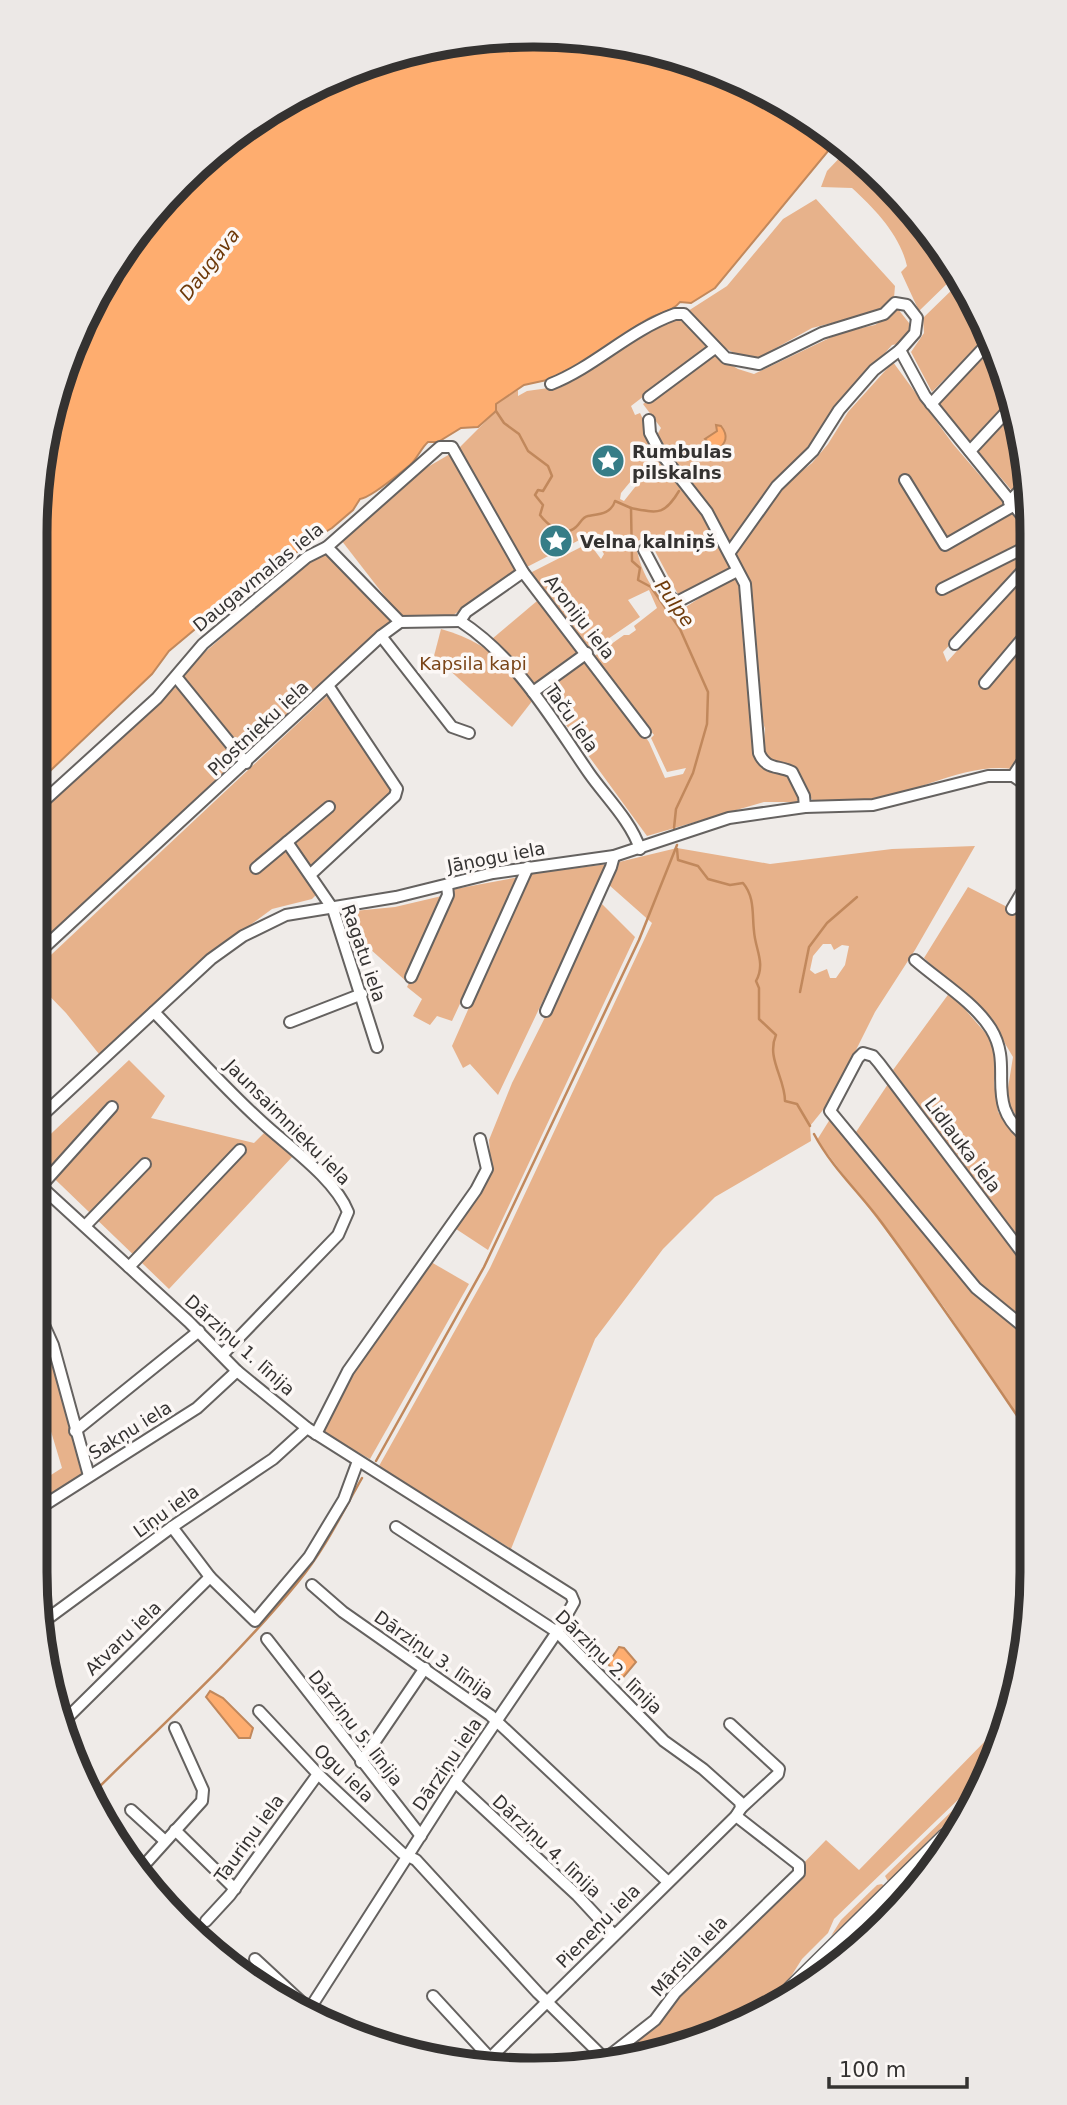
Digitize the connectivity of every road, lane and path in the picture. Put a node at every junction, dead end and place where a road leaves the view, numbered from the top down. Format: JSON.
{"nodes":[{"id":1,"x":715,"y":348,"type":"junction"},
{"id":2,"x":983,"y":348,"type":"edge"},
{"id":3,"x":900,"y":350,"type":"junction"},
{"id":4,"x":551,"y":384,"type":"dead end"},
{"id":5,"x":649,"y":397,"type":"dead end"},
{"id":6,"x":930,"y":404,"type":"junction"},
{"id":7,"x":1005,"y":415,"type":"edge"},
{"id":8,"x":649,"y":420,"type":"dead end"},
{"id":9,"x":452,"y":447,"type":"joint"},
{"id":10,"x":970,"y":451,"type":"junction"},
{"id":11,"x":905,"y":480,"type":"dead end"},
{"id":12,"x":1018,"y":495,"type":"edge"},
{"id":13,"x":1011,"y":504,"type":"junction"},
{"id":14,"x":1019,"y":513,"type":"edge"},
{"id":15,"x":327,"y":547,"type":"junction"},
{"id":16,"x":1020,"y":550,"type":"edge"},
{"id":17,"x":644,"y":551,"type":"dead end"},
{"id":18,"x":730,"y":552,"type":"junction"},
{"id":19,"x":737,"y":571,"type":"junction"},
{"id":20,"x":523,"y":572,"type":"junction"},
{"id":21,"x":1020,"y":574,"type":"edge"},
{"id":22,"x":942,"y":589,"type":"dead end"},
{"id":23,"x":460,"y":621,"type":"junction"},
{"id":24,"x":400,"y":622,"type":"junction"},
{"id":25,"x":381,"y":636,"type":"junction"},
{"id":26,"x":1020,"y":641,"type":"edge"},
{"id":27,"x":955,"y":644,"type":"dead end"},
{"id":28,"x":587,"y":653,"type":"junction"},
{"id":29,"x":177,"y":678,"type":"junction"},
{"id":30,"x":985,"y":683,"type":"dead end"},
{"id":31,"x":329,"y":687,"type":"junction"},
{"id":32,"x":533,"y":692,"type":"junction"},
{"id":33,"x":645,"y":732,"type":"dead end"},
{"id":34,"x":469,"y":733,"type":"dead end"},
{"id":35,"x":246,"y":763,"type":"junction"},
{"id":36,"x":1020,"y":765,"type":"edge"},
{"id":37,"x":1013,"y":776,"type":"junction"},
{"id":38,"x":1020,"y":781,"type":"edge"},
{"id":39,"x":47,"y":798,"type":"edge"},
{"id":40,"x":329,"y":807,"type":"dead end"},
{"id":41,"x":805,"y":807,"type":"junction"},
{"id":42,"x":287,"y":842,"type":"junction"},
{"id":43,"x":640,"y":849,"type":"junction"},
{"id":44,"x":614,"y":856,"type":"junction"},
{"id":45,"x":528,"y":867,"type":"junction"},
{"id":46,"x":256,"y":869,"type":"dead end"},
{"id":47,"x":312,"y":873,"type":"junction"},
{"id":48,"x":447,"y":885,"type":"junction"},
{"id":49,"x":1020,"y":895,"type":"edge"},
{"id":50,"x":333,"y":908,"type":"junction"},
{"id":51,"x":1012,"y":909,"type":"dead end"},
{"id":52,"x":47,"y":945,"type":"edge"},
{"id":53,"x":915,"y":960,"type":"dead end"},
{"id":54,"x":411,"y":977,"type":"dead end"},
{"id":55,"x":362,"y":994,"type":"junction"},
{"id":56,"x":467,"y":1002,"type":"dead end"},
{"id":57,"x":546,"y":1011,"type":"dead end"},
{"id":58,"x":154,"y":1012,"type":"junction"},
{"id":59,"x":290,"y":1022,"type":"dead end"},
{"id":60,"x":377,"y":1047,"type":"dead end"},
{"id":61,"x":112,"y":1107,"type":"dead end"},
{"id":62,"x":47,"y":1112,"type":"edge"},
{"id":63,"x":1020,"y":1129,"type":"edge"},
{"id":64,"x":480,"y":1139,"type":"dead end"},
{"id":65,"x":240,"y":1150,"type":"dead end"},
{"id":66,"x":145,"y":1164,"type":"dead end"},
{"id":67,"x":47,"y":1174,"type":"edge"},
{"id":68,"x":47,"y":1191,"type":"edge"},
{"id":69,"x":85,"y":1226,"type":"junction"},
{"id":70,"x":1020,"y":1250,"type":"edge"},
{"id":71,"x":129,"y":1267,"type":"junction"},
{"id":72,"x":1020,"y":1324,"type":"edge"},
{"id":73,"x":199,"y":1331,"type":"junction"},
{"id":74,"x":47,"y":1332,"type":"edge"},
{"id":75,"x":223,"y":1354,"type":"junction"},
{"id":76,"x":237,"y":1371,"type":"junction"},
{"id":77,"x":75,"y":1431,"type":"junction"},
{"id":78,"x":312,"y":1431,"type":"junction"},
{"id":79,"x":358,"y":1461,"type":"junction"},
{"id":80,"x":89,"y":1476,"type":"junction"},
{"id":81,"x":47,"y":1503,"type":"edge"},
{"id":82,"x":172,"y":1527,"type":"junction"},
{"id":83,"x":396,"y":1527,"type":"dead end"},
{"id":84,"x":510,"y":1558,"type":"joint"},
{"id":85,"x":210,"y":1577,"type":"junction"},
{"id":86,"x":312,"y":1585,"type":"dead end"},
{"id":87,"x":49,"y":1617,"type":"edge"},
{"id":88,"x":557,"y":1632,"type":"junction"},
{"id":89,"x":267,"y":1639,"type":"dead end"},
{"id":90,"x":425,"y":1668,"type":"junction"},
{"id":91,"x":260,"y":1711,"type":"dead end"},
{"id":92,"x":69,"y":1716,"type":"edge"},
{"id":93,"x":496,"y":1723,"type":"junction"},
{"id":94,"x":730,"y":1724,"type":"dead end"},
{"id":95,"x":175,"y":1728,"type":"dead end"},
{"id":96,"x":361,"y":1762,"type":"junction"},
{"id":97,"x":318,"y":1774,"type":"junction"},
{"id":98,"x":455,"y":1782,"type":"junction"},
{"id":99,"x":131,"y":1810,"type":"dead end"},
{"id":100,"x":738,"y":1812,"type":"junction"},
{"id":101,"x":175,"y":1830,"type":"junction"},
{"id":102,"x":421,"y":1836,"type":"junction"},
{"id":103,"x":165,"y":1841,"type":"junction"},
{"id":104,"x":408,"y":1855,"type":"junction"},
{"id":105,"x":923,"y":1863,"type":"edge"},
{"id":106,"x":145,"y":1864,"type":"edge"},
{"id":107,"x":799,"y":1865,"type":"joint"},
{"id":108,"x":667,"y":1881,"type":"junction"},
{"id":109,"x":235,"y":1889,"type":"junction"},
{"id":110,"x":206,"y":1921,"type":"dead end"},
{"id":111,"x":614,"y":1935,"type":"junction"},
{"id":112,"x":255,"y":1958,"type":"dead end"},
{"id":113,"x":820,"y":1964,"type":"edge"},
{"id":114,"x":290,"y":1993,"type":"edge"},
{"id":115,"x":433,"y":1996,"type":"dead end"},
{"id":116,"x":548,"y":2002,"type":"junction"},
{"id":117,"x":312,"y":2005,"type":"edge"},
{"id":118,"x":614,"y":2051,"type":"edge"},
{"id":119,"x":594,"y":2054,"type":"edge"},
{"id":120,"x":484,"y":2055,"type":"edge"},
{"id":121,"x":492,"y":2056,"type":"edge"}],
"edges":[{"from":1,"to":3,"type":"street"},
{"from":1,"to":4,"type":"street"},
{"from":1,"to":5,"type":"street"},
{"from":2,"to":6,"type":"street"},
{"from":3,"to":6,"type":"street"},
{"from":3,"to":18,"type":"street"},
{"from":6,"to":10,"type":"street"},
{"from":7,"to":10,"type":"street"},
{"from":8,"to":18,"type":"street"},
{"from":9,"to":15,"type":"street","name":"Daugavmalas iela"},
{"from":9,"to":20,"type":"street","name":"Aroniju iela"},
{"from":10,"to":13,"type":"street"},
{"from":11,"to":13,"type":"street"},
{"from":12,"to":13,"type":"street"},
{"from":13,"to":14,"type":"street"},
{"from":15,"to":24,"type":"street"},
{"from":15,"to":29,"type":"street","name":"Daugavmalas iela"},
{"from":16,"to":22,"type":"street"},
{"from":17,"to":19,"type":"street"},
{"from":18,"to":19,"type":"street"},
{"from":19,"to":41,"type":"street"},
{"from":20,"to":23,"type":"street"},
{"from":20,"to":28,"type":"street","name":"Aroniju iela"},
{"from":21,"to":27,"type":"street"},
{"from":23,"to":24,"type":"street"},
{"from":23,"to":32,"type":"street","name":"Taču iela"},
{"from":24,"to":25,"type":"street","name":"Plostnieku iela"},
{"from":25,"to":31,"type":"street","name":"Plostnieku iela"},
{"from":25,"to":34,"type":"street"},
{"from":26,"to":30,"type":"street"},
{"from":28,"to":32,"type":"street"},
{"from":28,"to":33,"type":"street","name":"Aroniju iela"},
{"from":29,"to":35,"type":"street"},
{"from":29,"to":39,"type":"street","name":"Daugavmalas iela"},
{"from":31,"to":35,"type":"street","name":"Plostnieku iela"},
{"from":31,"to":47,"type":"street"},
{"from":32,"to":43,"type":"street","name":"Taču iela"},
{"from":35,"to":52,"type":"street","name":"Plostnieku iela"},
{"from":36,"to":37,"type":"street"},
{"from":37,"to":38,"type":"street"},
{"from":37,"to":41,"type":"street","name":"Jāņogu iela"},
{"from":40,"to":42,"type":"street"},
{"from":41,"to":43,"type":"street","name":"Jāņogu iela"},
{"from":42,"to":46,"type":"street"},
{"from":42,"to":47,"type":"street","name":"Ragatu iela"},
{"from":43,"to":44,"type":"street","name":"Jāņogu iela"},
{"from":44,"to":45,"type":"street","name":"Jāņogu iela"},
{"from":44,"to":57,"type":"street"},
{"from":45,"to":48,"type":"street","name":"Jāņogu iela"},
{"from":45,"to":56,"type":"street"},
{"from":47,"to":50,"type":"street","name":"Ragatu iela"},
{"from":48,"to":50,"type":"street","name":"Jāņogu iela"},
{"from":48,"to":54,"type":"street"},
{"from":49,"to":51,"type":"street"},
{"from":50,"to":55,"type":"street","name":"Ragatu iela"},
{"from":50,"to":58,"type":"street","name":"Jāņogu iela"},
{"from":53,"to":63,"type":"street"},
{"from":55,"to":59,"type":"street"},
{"from":55,"to":60,"type":"street","name":"Ragatu iela"},
{"from":58,"to":62,"type":"street","name":"Jāņogu iela"},
{"from":58,"to":75,"type":"street","name":"Jaunsaimnieku iela"},
{"from":61,"to":67,"type":"street"},
{"from":64,"to":78,"type":"street"},
{"from":65,"to":71,"type":"street"},
{"from":66,"to":69,"type":"street"},
{"from":68,"to":69,"type":"street","name":"Dārziņu 1. līnija"},
{"from":69,"to":71,"type":"street","name":"Dārziņu 1. līnija"},
{"from":70,"to":72,"type":"street","name":"Lidlauka iela"},
{"from":71,"to":73,"type":"street","name":"Dārziņu 1. līnija"},
{"from":73,"to":75,"type":"street","name":"Dārziņu 1. līnija"},
{"from":73,"to":77,"type":"street"},
{"from":74,"to":77,"type":"street"},
{"from":75,"to":76,"type":"street","name":"Dārziņu 1. līnija"},
{"from":76,"to":78,"type":"street","name":"Dārziņu 1. līnija"},
{"from":76,"to":80,"type":"street","name":"Sakņu iela"},
{"from":77,"to":80,"type":"street"},
{"from":78,"to":79,"type":"street","name":"Dārziņu 1. līnija"},
{"from":78,"to":82,"type":"street","name":"Līņu iela"},
{"from":79,"to":84,"type":"street","name":"Dārziņu 1. līnija"},
{"from":79,"to":85,"type":"street"},
{"from":80,"to":81,"type":"street","name":"Sakņu iela"},
{"from":82,"to":85,"type":"street"},
{"from":82,"to":87,"type":"street","name":"Līņu iela"},
{"from":83,"to":88,"type":"street","name":"Dārziņu 2. līnija"},
{"from":84,"to":88,"type":"street","name":"Dārziņu iela"},
{"from":85,"to":92,"type":"street","name":"Atvaru iela"},
{"from":86,"to":90,"type":"street","name":"Dārziņu 3. līnija"},
{"from":88,"to":93,"type":"street","name":"Dārziņu iela"},
{"from":88,"to":100,"type":"street","name":"Dārziņu 2. līnija"},
{"from":89,"to":96,"type":"street","name":"Dārziņu 5. līnija"},
{"from":90,"to":93,"type":"street","name":"Dārziņu 3. līnija"},
{"from":90,"to":96,"type":"street"},
{"from":91,"to":97,"type":"street","name":"Ogu iela"},
{"from":93,"to":98,"type":"street","name":"Dārziņu iela"},
{"from":93,"to":108,"type":"street","name":"Dārziņu 3. līnija"},
{"from":94,"to":100,"type":"street"},
{"from":95,"to":101,"type":"street"},
{"from":96,"to":102,"type":"street","name":"Dārziņu 5. līnija"},
{"from":97,"to":104,"type":"street","name":"Ogu iela"},
{"from":97,"to":109,"type":"street","name":"Tauriņu iela"},
{"from":98,"to":102,"type":"street","name":"Dārziņu iela"},
{"from":98,"to":111,"type":"street","name":"Dārziņu 4. līnija"},
{"from":99,"to":103,"type":"street"},
{"from":100,"to":107,"type":"street","name":"Dārziņu 2. līnija"},
{"from":100,"to":108,"type":"street","name":"Pieneņu iela"},
{"from":101,"to":103,"type":"street"},
{"from":101,"to":109,"type":"street"},
{"from":102,"to":104,"type":"street","name":"Dārziņu iela"},
{"from":103,"to":106,"type":"street"},
{"from":104,"to":116,"type":"street"},
{"from":104,"to":117,"type":"street","name":"Dārziņu iela"},
{"from":105,"to":113,"type":"highway"},
{"from":107,"to":118,"type":"street","name":"Mārsila iela"},
{"from":108,"to":111,"type":"street","name":"Pieneņu iela"},
{"from":109,"to":110,"type":"street","name":"Tauriņu iela"},
{"from":111,"to":116,"type":"street","name":"Pieneņu iela"},
{"from":112,"to":114,"type":"street"},
{"from":115,"to":120,"type":"street"},
{"from":116,"to":119,"type":"street"},
{"from":116,"to":121,"type":"street","name":"Pieneņu iela"}]}
